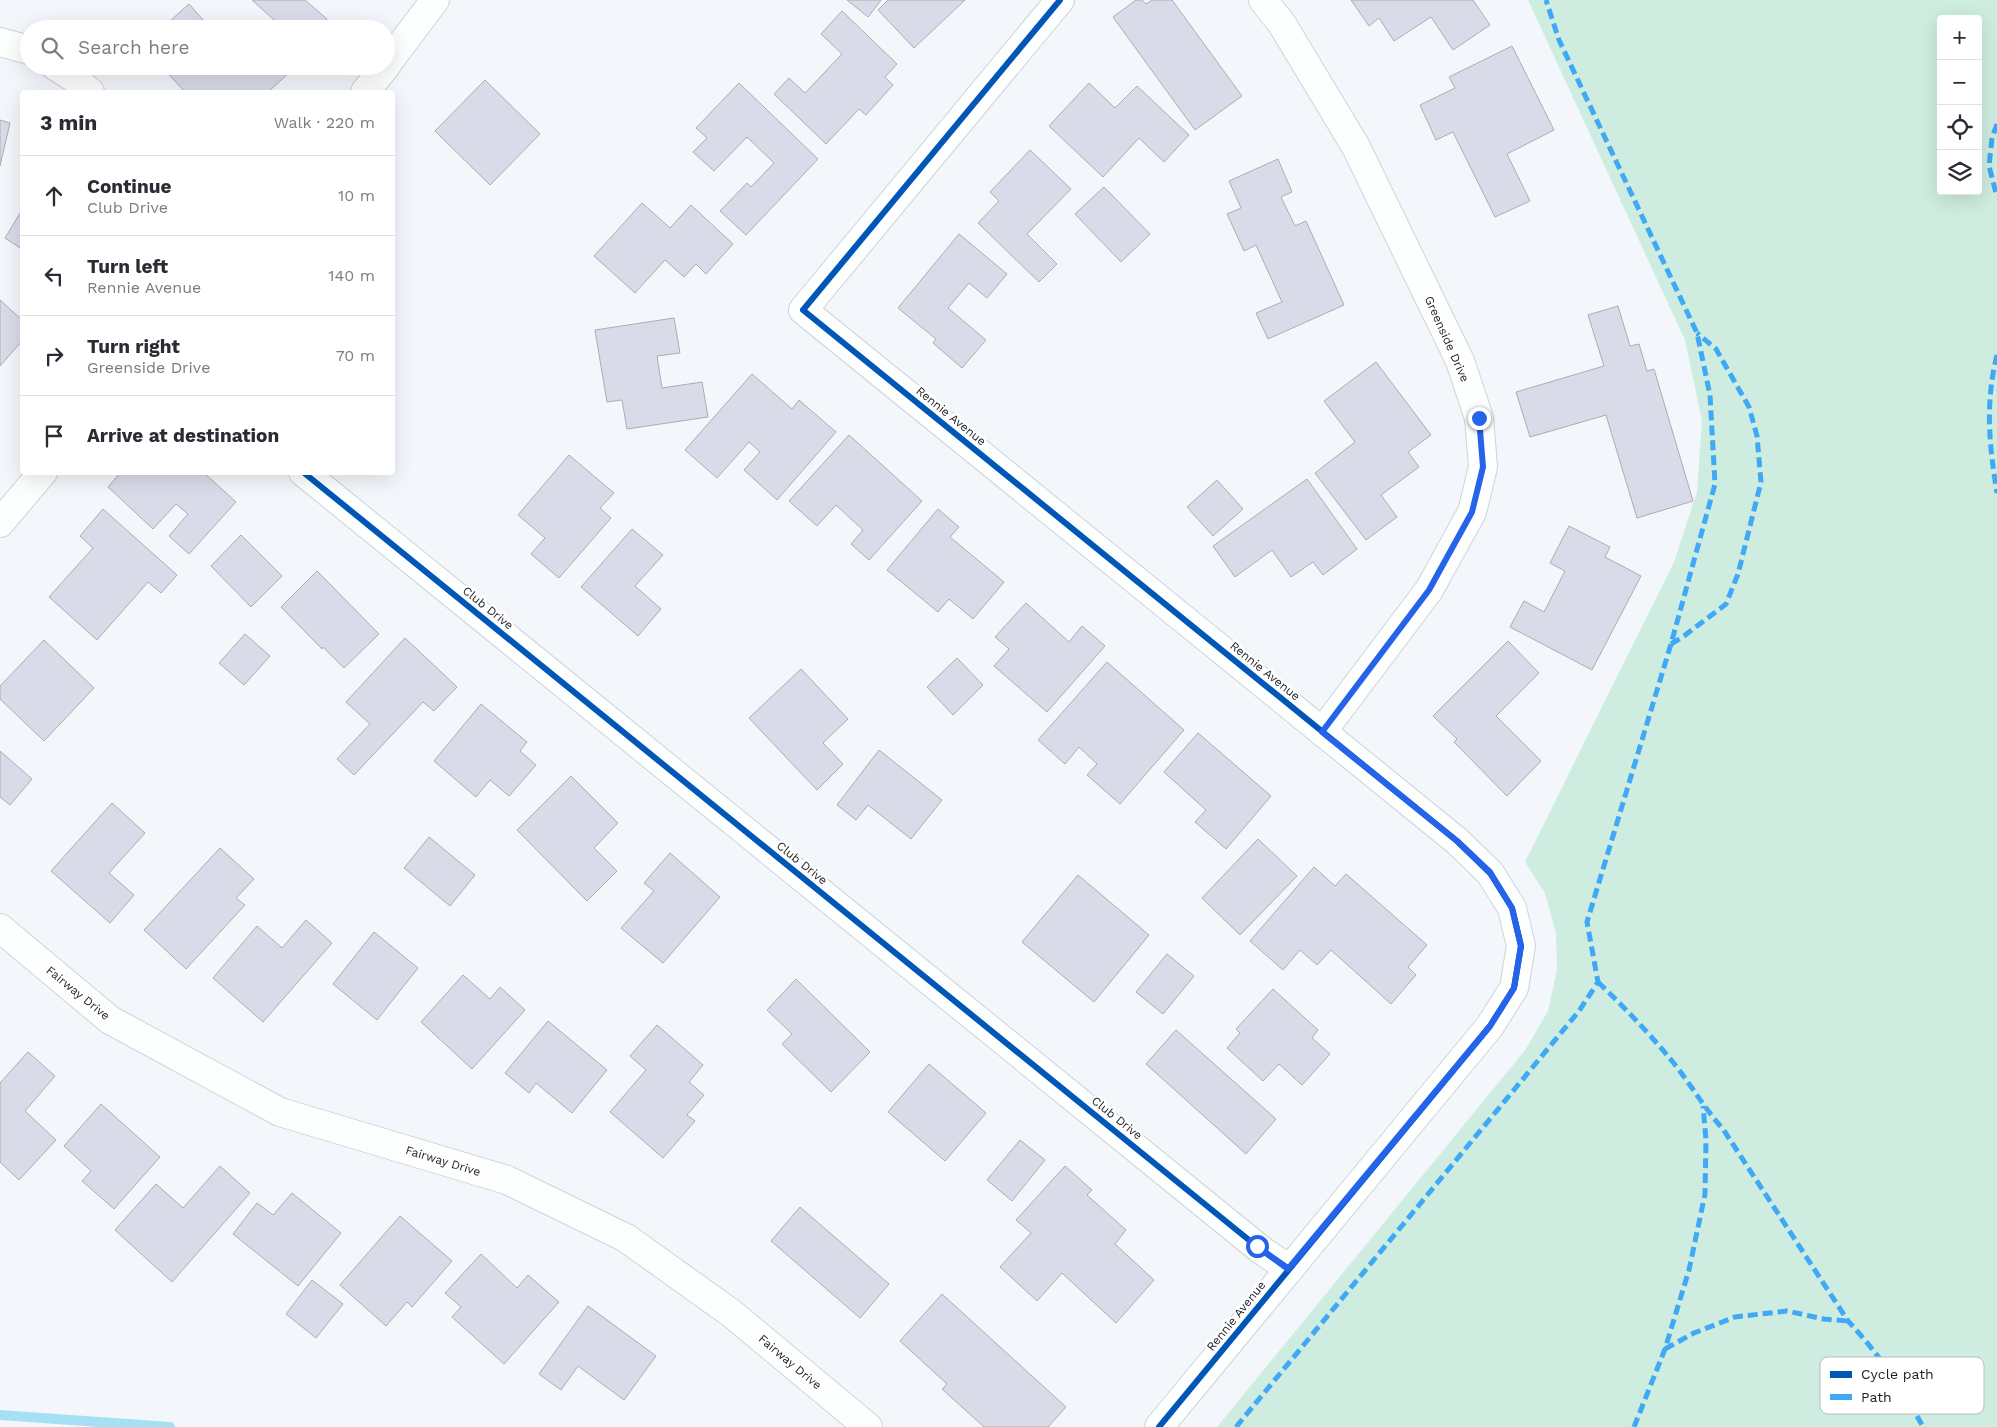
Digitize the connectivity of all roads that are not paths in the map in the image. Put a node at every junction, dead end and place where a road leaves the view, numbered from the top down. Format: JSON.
{"nodes":[{"id":1,"x":435,"y":0,"type":"edge"},
{"id":2,"x":1060,"y":0,"type":"edge"},
{"id":3,"x":1263,"y":0,"type":"edge"},
{"id":4,"x":0,"y":42,"type":"edge"},
{"id":5,"x":20,"y":48,"type":"edge"},
{"id":6,"x":395,"y":54,"type":"edge"},
{"id":7,"x":70,"y":75,"type":"edge"},
{"id":8,"x":379,"y":75,"type":"edge"},
{"id":9,"x":88,"y":90,"type":"edge"},
{"id":10,"x":367,"y":90,"type":"edge"},
{"id":11,"x":40,"y":475,"type":"edge"},
{"id":12,"x":307,"y":475,"type":"edge"},
{"id":13,"x":0,"y":523,"type":"edge"},
{"id":14,"x":1322,"y":732,"type":"junction"},
{"id":15,"x":0,"y":928,"type":"edge"},
{"id":16,"x":1288,"y":1269,"type":"junction"},
{"id":17,"x":868,"y":1427,"type":"edge"},
{"id":18,"x":1159,"y":1427,"type":"edge"}],
"edges":[{"from":1,"to":6,"type":"street"},
{"from":2,"to":14,"type":"street","name":"Rennie Avenue"},
{"from":3,"to":14,"type":"street","name":"Greenside Drive"},
{"from":4,"to":5,"type":"street"},
{"from":7,"to":9,"type":"street"},
{"from":8,"to":10,"type":"street"},
{"from":11,"to":13,"type":"street"},
{"from":12,"to":16,"type":"street","name":"Club Drive"},
{"from":14,"to":16,"type":"street","name":"Rennie Avenue"},
{"from":15,"to":17,"type":"street","name":"Fairway Drive"},
{"from":16,"to":18,"type":"street","name":"Rennie Avenue"}]}
